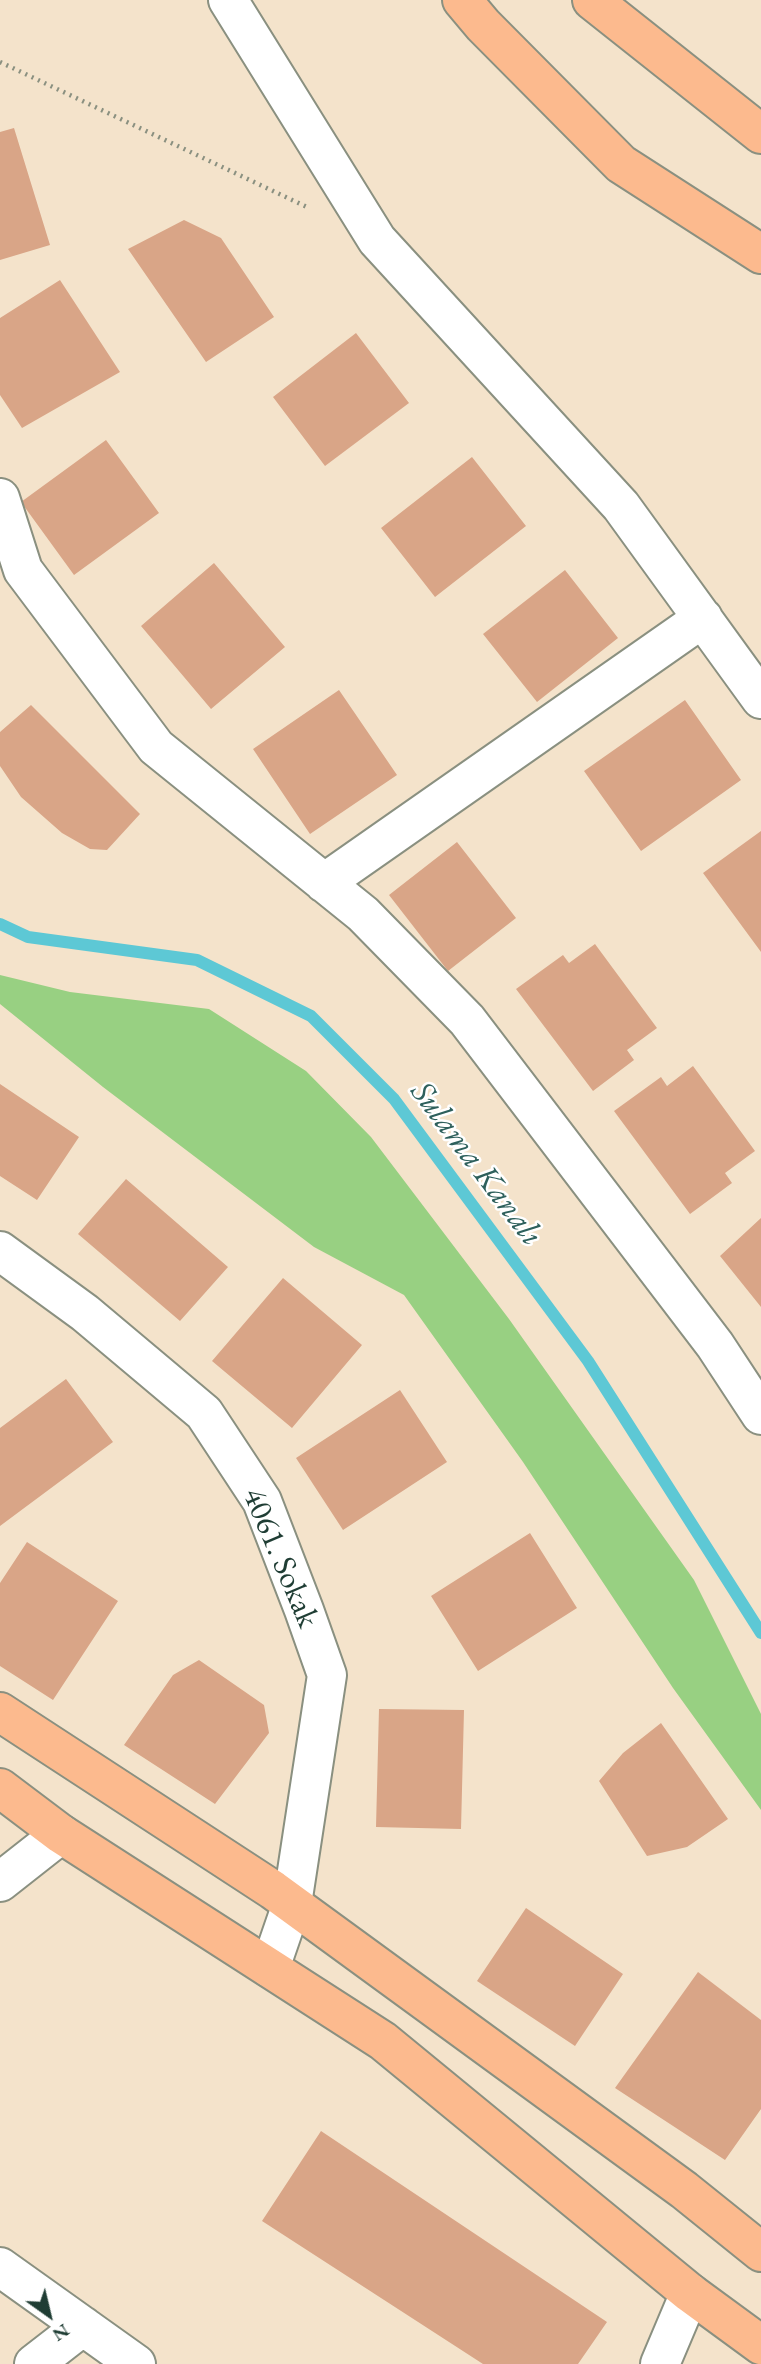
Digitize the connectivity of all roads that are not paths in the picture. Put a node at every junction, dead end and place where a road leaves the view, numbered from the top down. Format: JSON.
{"nodes":[{"id":1,"x":228,"y":0,"type":"edge"},
{"id":2,"x":462,"y":0,"type":"edge"},
{"id":3,"x":592,"y":0,"type":"edge"},
{"id":4,"x":761,"y":134,"type":"edge"},
{"id":5,"x":761,"y":254,"type":"edge"},
{"id":6,"x":0,"y":498,"type":"edge"},
{"id":7,"x":703,"y":618,"type":"junction"},
{"id":8,"x":761,"y":699,"type":"edge"},
{"id":9,"x":324,"y":883,"type":"junction"},
{"id":10,"x":0,"y":1251,"type":"edge"},
{"id":11,"x":761,"y":1415,"type":"edge"},
{"id":12,"x":0,"y":1712,"type":"edge"},
{"id":13,"x":0,"y":1788,"type":"edge"},
{"id":14,"x":61,"y":1834,"type":"junction"},
{"id":15,"x":0,"y":1882,"type":"edge"},
{"id":16,"x":292,"y":1904,"type":"junction"},
{"id":17,"x":270,"y":1968,"type":"junction"},
{"id":18,"x":761,"y":2252,"type":"edge"},
{"id":19,"x":0,"y":2267,"type":"edge"},
{"id":20,"x":690,"y":2293,"type":"junction"},
{"id":21,"x":83,"y":2326,"type":"junction"},
{"id":22,"x":761,"y":2345,"type":"edge"},
{"id":23,"x":34,"y":2364,"type":"edge"},
{"id":24,"x":136,"y":2364,"type":"edge"},
{"id":25,"x":660,"y":2364,"type":"edge"}],
"edges":[{"from":1,"to":7,"type":"street"},
{"from":2,"to":5,"type":"main road"},
{"from":3,"to":4,"type":"main road"},
{"from":6,"to":9,"type":"street"},
{"from":7,"to":8,"type":"street"},
{"from":7,"to":9,"type":"street"},
{"from":9,"to":11,"type":"street"},
{"from":10,"to":16,"type":"street","name":"4061. Sokak"},
{"from":12,"to":16,"type":"main road"},
{"from":13,"to":14,"type":"main road"},
{"from":14,"to":15,"type":"street"},
{"from":14,"to":17,"type":"main road"},
{"from":16,"to":17,"type":"street","name":"4061. Sokak"},
{"from":16,"to":18,"type":"main road"},
{"from":17,"to":20,"type":"main road"},
{"from":19,"to":21,"type":"street"},
{"from":20,"to":22,"type":"main road"},
{"from":20,"to":25,"type":"street"},
{"from":21,"to":23,"type":"street"},
{"from":21,"to":24,"type":"street"}]}
